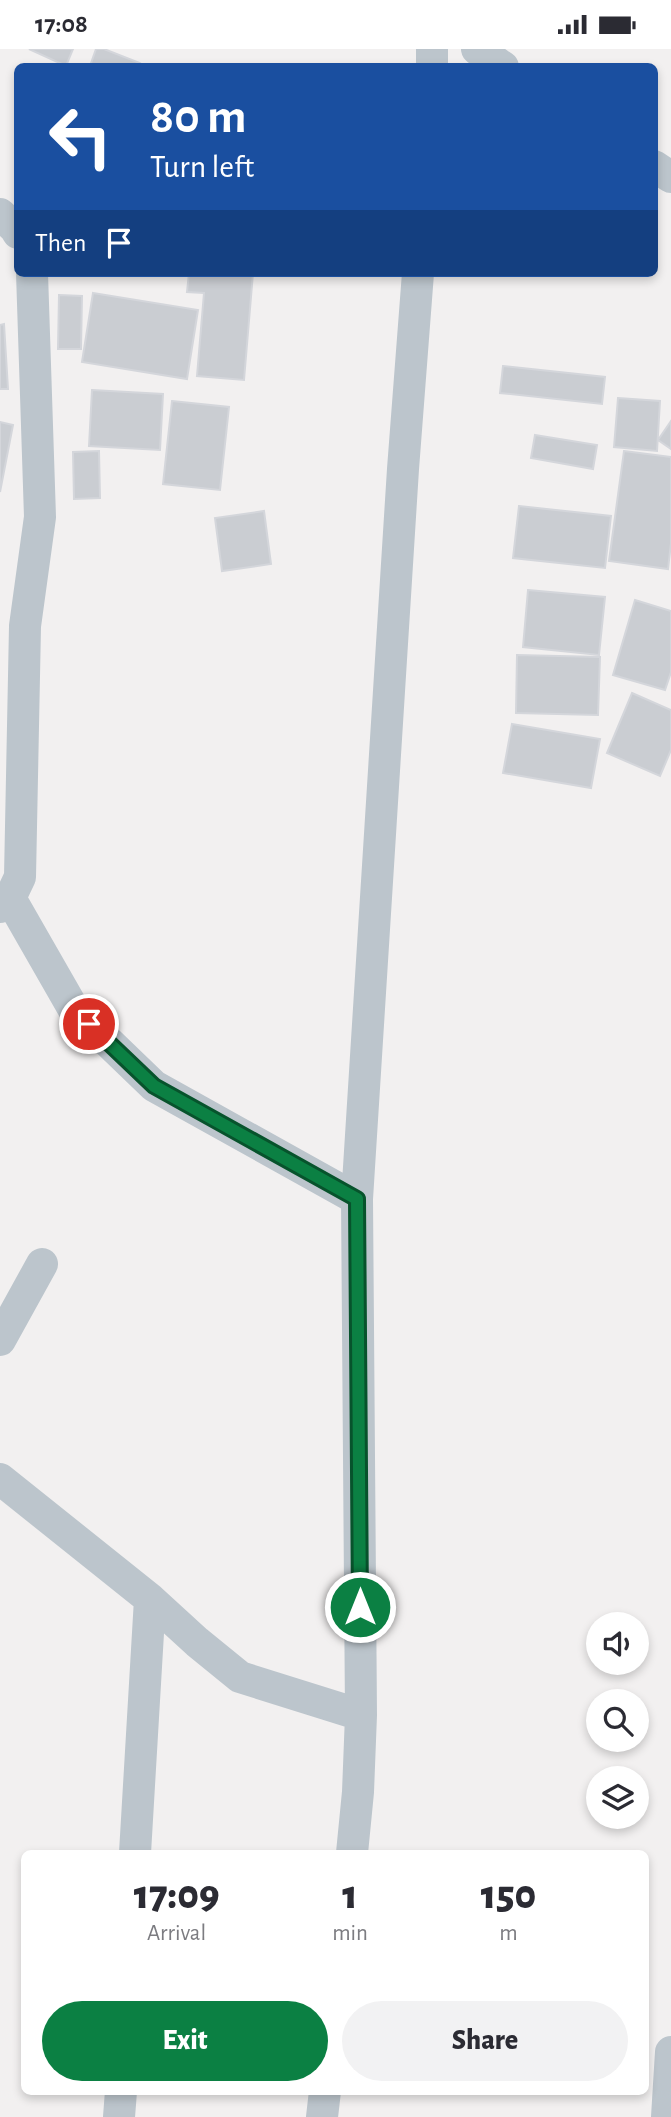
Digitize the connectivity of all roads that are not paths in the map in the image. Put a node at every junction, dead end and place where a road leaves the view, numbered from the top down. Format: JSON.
{"nodes":[{"id":1,"x":477,"y":49,"type":"edge"},
{"id":2,"x":497,"y":63,"type":"edge"},
{"id":3,"x":0,"y":214,"type":"edge"},
{"id":4,"x":14,"y":227,"type":"edge"},
{"id":5,"x":32,"y":277,"type":"edge"},
{"id":6,"x":418,"y":277,"type":"edge"},
{"id":7,"x":13,"y":626,"type":"edge"},
{"id":8,"x":5,"y":903,"type":"edge"},
{"id":9,"x":357,"y":1199,"type":"junction"},
{"id":10,"x":42,"y":1264,"type":"dead end"},
{"id":11,"x":0,"y":1340,"type":"edge"},
{"id":12,"x":4,"y":1490,"type":"edge"},
{"id":13,"x":150,"y":1599,"type":"junction"},
{"id":14,"x":361,"y":1715,"type":"junction"},
{"id":15,"x":135,"y":1850,"type":"edge"},
{"id":16,"x":352,"y":1850,"type":"edge"},
{"id":17,"x":671,"y":2052,"type":"edge"},
{"id":18,"x":121,"y":2095,"type":"edge"},
{"id":19,"x":325,"y":2095,"type":"edge"},
{"id":20,"x":119,"y":2117,"type":"edge"},
{"id":21,"x":322,"y":2117,"type":"edge"},
{"id":22,"x":667,"y":2117,"type":"edge"}],
"edges":[{"from":1,"to":2,"type":"street"},
{"from":3,"to":4,"type":"street"},
{"from":5,"to":7,"type":"street"},
{"from":6,"to":9,"type":"street"},
{"from":7,"to":8,"type":"street"},
{"from":8,"to":9,"type":"street"},
{"from":9,"to":14,"type":"street"},
{"from":10,"to":11,"type":"street"},
{"from":12,"to":13,"type":"street"},
{"from":13,"to":14,"type":"street"},
{"from":13,"to":15,"type":"street"},
{"from":14,"to":16,"type":"street"},
{"from":17,"to":22,"type":"street"},
{"from":18,"to":20,"type":"street"},
{"from":19,"to":21,"type":"street"}]}
